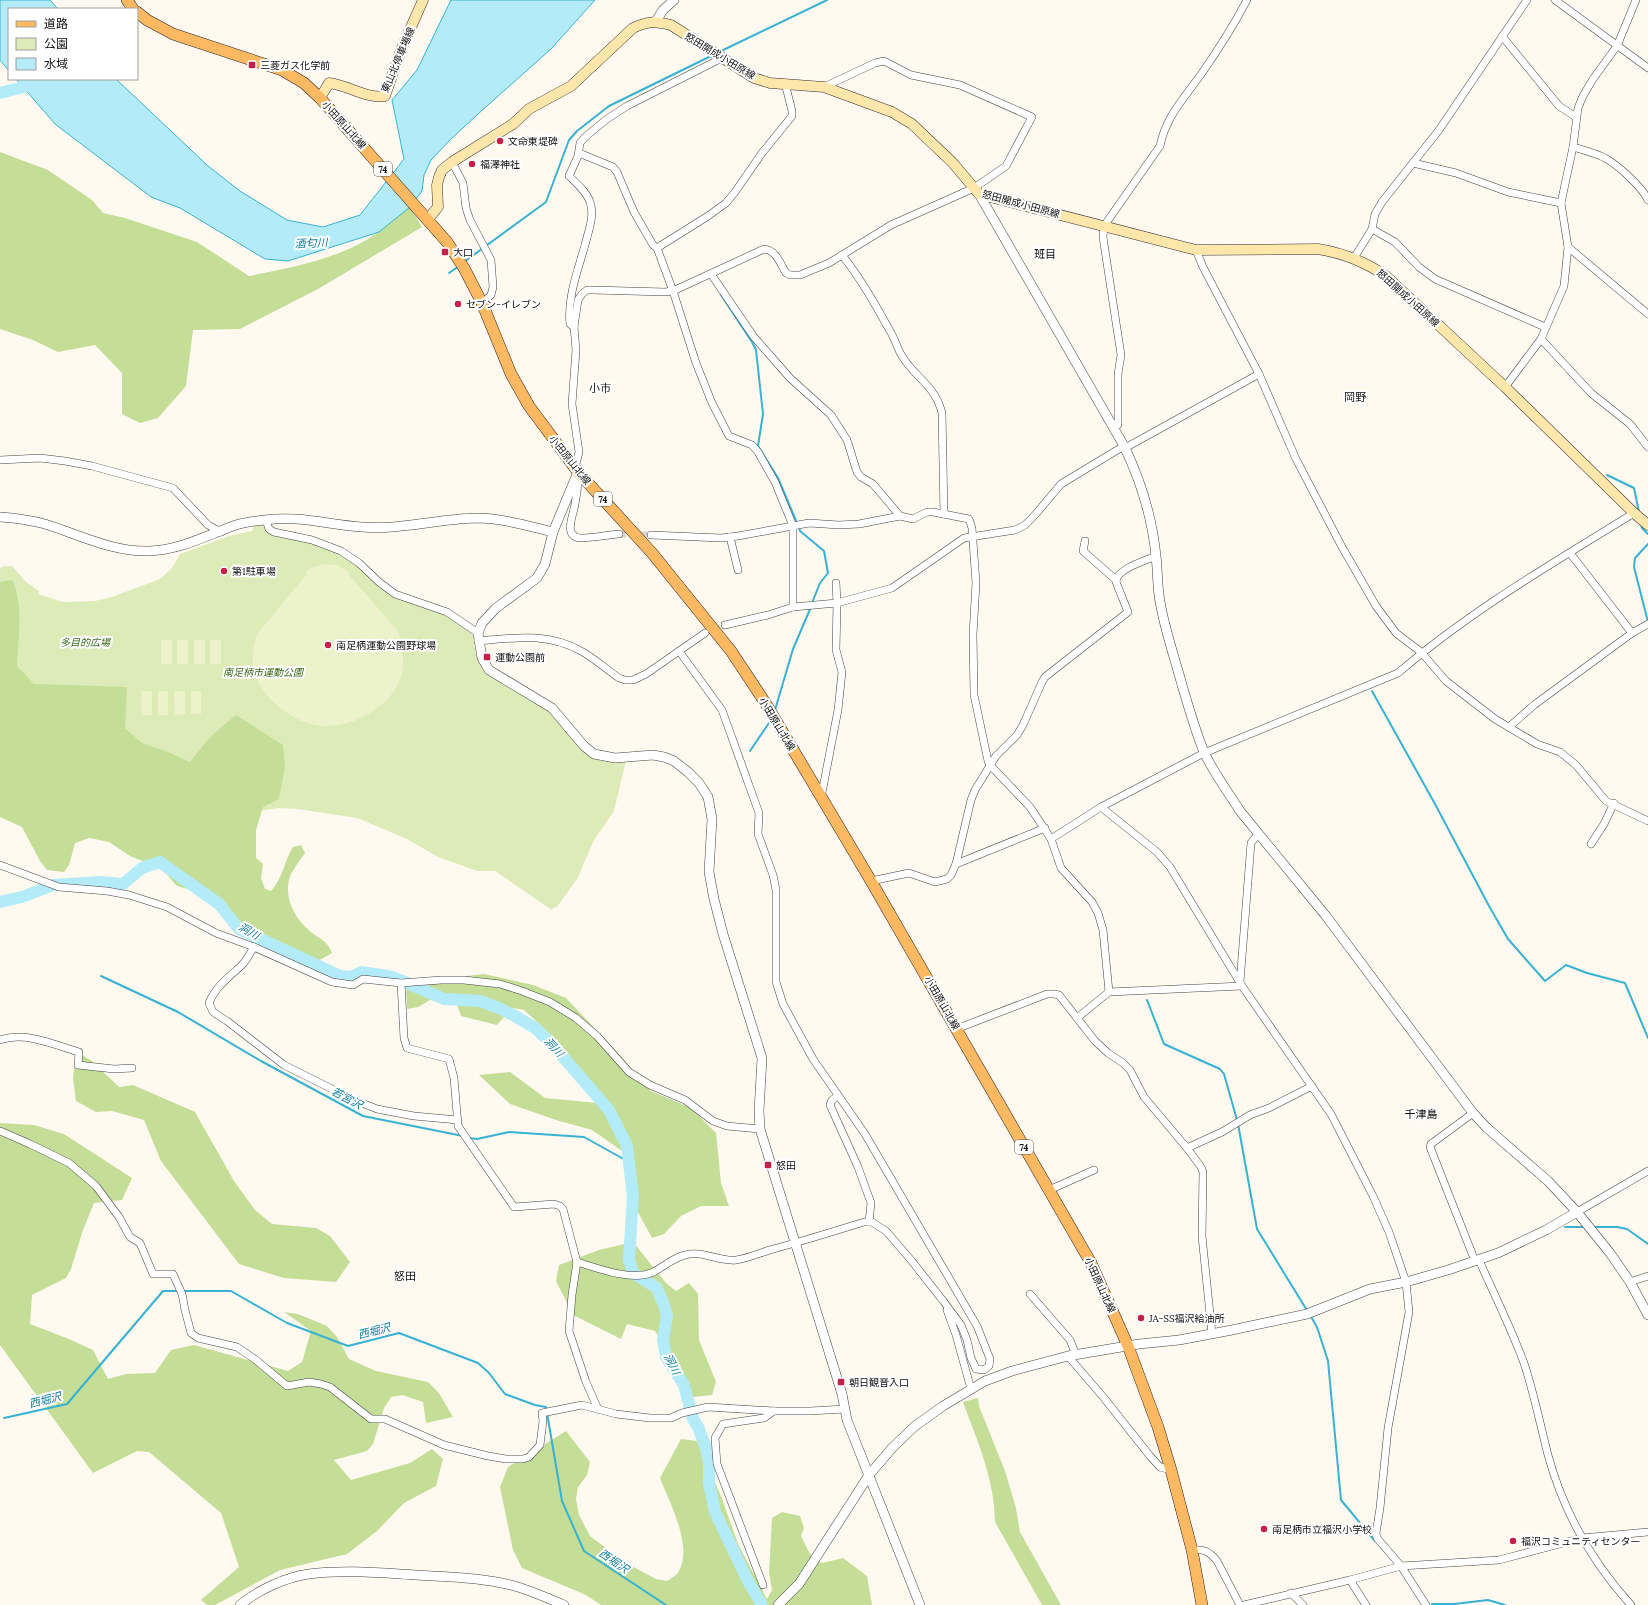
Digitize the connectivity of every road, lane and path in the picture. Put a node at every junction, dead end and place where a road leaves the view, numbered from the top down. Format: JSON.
{"nodes":[{"id":1,"x":423,"y":0,"type":"edge"},
{"id":2,"x":674,"y":0,"type":"edge"},
{"id":3,"x":1247,"y":0,"type":"edge"},
{"id":4,"x":1527,"y":0,"type":"edge"},
{"id":5,"x":1555,"y":0,"type":"edge"},
{"id":6,"x":1636,"y":0,"type":"edge"},
{"id":7,"x":138,"y":13,"type":"edge"},
{"id":8,"x":656,"y":21,"type":"junction"},
{"id":9,"x":1502,"y":36,"type":"junction"},
{"id":10,"x":1617,"y":46,"type":"junction"},
{"id":11,"x":722,"y":58,"type":"junction"},
{"id":12,"x":1648,"y":68,"type":"edge"},
{"id":13,"x":785,"y":83,"type":"junction"},
{"id":14,"x":824,"y":87,"type":"junction"},
{"id":15,"x":320,"y":98,"type":"junction"},
{"id":16,"x":1576,"y":117,"type":"junction"},
{"id":17,"x":1572,"y":147,"type":"junction"},
{"id":18,"x":578,"y":153,"type":"junction"},
{"id":19,"x":452,"y":162,"type":"junction"},
{"id":20,"x":1413,"y":163,"type":"junction"},
{"id":21,"x":976,"y":191,"type":"junction"},
{"id":22,"x":1648,"y":200,"type":"edge"},
{"id":23,"x":1561,"y":203,"type":"junction"},
{"id":24,"x":428,"y":219,"type":"junction"},
{"id":25,"x":1104,"y":226,"type":"junction"},
{"id":26,"x":1372,"y":230,"type":"junction"},
{"id":27,"x":1568,"y":247,"type":"junction"},
{"id":28,"x":657,"y":248,"type":"junction"},
{"id":29,"x":1196,"y":250,"type":"junction"},
{"id":30,"x":842,"y":255,"type":"junction"},
{"id":31,"x":1354,"y":258,"type":"junction"},
{"id":32,"x":711,"y":274,"type":"junction"},
{"id":33,"x":673,"y":291,"type":"junction"},
{"id":34,"x":482,"y":304,"type":"junction"},
{"id":35,"x":1648,"y":314,"type":"edge"},
{"id":36,"x":1545,"y":327,"type":"junction"},
{"id":37,"x":574,"y":328,"type":"junction"},
{"id":38,"x":1541,"y":340,"type":"junction"},
{"id":39,"x":1259,"y":374,"type":"junction"},
{"id":40,"x":1505,"y":387,"type":"junction"},
{"id":41,"x":1113,"y":428,"type":"junction"},
{"id":42,"x":1125,"y":447,"type":"junction"},
{"id":43,"x":1648,"y":447,"type":"edge"},
{"id":44,"x":0,"y":460,"type":"edge"},
{"id":45,"x":577,"y":470,"type":"junction"},
{"id":46,"x":944,"y":514,"type":"junction"},
{"id":47,"x":1635,"y":514,"type":"junction"},
{"id":48,"x":900,"y":516,"type":"junction"},
{"id":49,"x":0,"y":517,"type":"edge"},
{"id":50,"x":266,"y":520,"type":"junction"},
{"id":51,"x":1646,"y":523,"type":"edge"},
{"id":52,"x":793,"y":526,"type":"junction"},
{"id":53,"x":220,"y":532,"type":"junction"},
{"id":54,"x":553,"y":532,"type":"junction"},
{"id":55,"x":619,"y":534,"type":"tunnel mouth"},
{"id":56,"x":651,"y":535,"type":"tunnel mouth"},
{"id":57,"x":730,"y":537,"type":"junction"},
{"id":58,"x":973,"y":537,"type":"junction"},
{"id":59,"x":1086,"y":541,"type":"dead end"},
{"id":60,"x":1570,"y":553,"type":"junction"},
{"id":61,"x":1156,"y":556,"type":"junction"},
{"id":62,"x":738,"y":570,"type":"dead end"},
{"id":63,"x":1116,"y":580,"type":"junction"},
{"id":64,"x":836,"y":583,"type":"dead end"},
{"id":65,"x":837,"y":602,"type":"junction"},
{"id":66,"x":793,"y":606,"type":"junction"},
{"id":67,"x":1648,"y":624,"type":"edge"},
{"id":68,"x":725,"y":625,"type":"dead end"},
{"id":69,"x":705,"y":633,"type":"dead end"},
{"id":70,"x":1632,"y":633,"type":"junction"},
{"id":71,"x":478,"y":637,"type":"junction"},
{"id":72,"x":679,"y":651,"type":"junction"},
{"id":73,"x":1421,"y":652,"type":"junction"},
{"id":74,"x":1509,"y":727,"type":"junction"},
{"id":75,"x":1204,"y":753,"type":"junction"},
{"id":76,"x":990,"y":766,"type":"junction"},
{"id":77,"x":822,"y":798,"type":"junction"},
{"id":78,"x":1614,"y":803,"type":"junction"},
{"id":79,"x":1101,"y":807,"type":"junction"},
{"id":80,"x":1648,"y":821,"type":"edge"},
{"id":81,"x":1045,"y":828,"type":"junction"},
{"id":82,"x":1259,"y":833,"type":"junction"},
{"id":83,"x":1051,"y":839,"type":"junction"},
{"id":84,"x":1591,"y":844,"type":"dead end"},
{"id":85,"x":956,"y":864,"type":"junction"},
{"id":86,"x":0,"y":865,"type":"edge"},
{"id":87,"x":871,"y":881,"type":"junction"},
{"id":88,"x":254,"y":947,"type":"junction"},
{"id":89,"x":401,"y":983,"type":"junction"},
{"id":90,"x":1241,"y":984,"type":"junction"},
{"id":91,"x":1109,"y":992,"type":"junction"},
{"id":92,"x":1077,"y":1018,"type":"junction"},
{"id":93,"x":956,"y":1028,"type":"junction"},
{"id":94,"x":0,"y":1040,"type":"edge"},
{"id":95,"x":132,"y":1068,"type":"dead end"},
{"id":96,"x":1312,"y":1086,"type":"junction"},
{"id":97,"x":838,"y":1096,"type":"junction"},
{"id":98,"x":1473,"y":1113,"type":"junction"},
{"id":99,"x":458,"y":1120,"type":"junction"},
{"id":100,"x":760,"y":1129,"type":"junction"},
{"id":101,"x":0,"y":1131,"type":"edge"},
{"id":102,"x":1187,"y":1148,"type":"junction"},
{"id":103,"x":1094,"y":1170,"type":"dead end"},
{"id":104,"x":1648,"y":1171,"type":"edge"},
{"id":105,"x":1049,"y":1190,"type":"junction"},
{"id":106,"x":1577,"y":1212,"type":"junction"},
{"id":107,"x":869,"y":1222,"type":"junction"},
{"id":108,"x":796,"y":1244,"type":"junction"},
{"id":109,"x":1477,"y":1260,"type":"junction"},
{"id":110,"x":577,"y":1262,"type":"junction"},
{"id":111,"x":1648,"y":1276,"type":"edge"},
{"id":112,"x":1406,"y":1282,"type":"junction"},
{"id":113,"x":1630,"y":1282,"type":"junction"},
{"id":114,"x":1030,"y":1294,"type":"dead end"},
{"id":115,"x":944,"y":1302,"type":"junction"},
{"id":116,"x":1648,"y":1315,"type":"edge"},
{"id":117,"x":1212,"y":1334,"type":"junction"},
{"id":118,"x":1128,"y":1346,"type":"junction"},
{"id":119,"x":1072,"y":1356,"type":"junction"},
{"id":120,"x":974,"y":1387,"type":"junction"},
{"id":121,"x":845,"y":1408,"type":"junction"},
{"id":122,"x":598,"y":1409,"type":"junction"},
{"id":123,"x":774,"y":1411,"type":"junction"},
{"id":124,"x":1171,"y":1470,"type":"junction"},
{"id":125,"x":869,"y":1475,"type":"junction"},
{"id":126,"x":1648,"y":1532,"type":"edge"},
{"id":127,"x":1582,"y":1538,"type":"junction"},
{"id":128,"x":1192,"y":1550,"type":"junction"},
{"id":129,"x":1401,"y":1566,"type":"junction"},
{"id":130,"x":1350,"y":1580,"type":"junction"},
{"id":131,"x":764,"y":1585,"type":"dead end"},
{"id":132,"x":1291,"y":1593,"type":"junction"},
{"id":133,"x":240,"y":1605,"type":"edge"},
{"id":134,"x":564,"y":1605,"type":"edge"},
{"id":135,"x":778,"y":1605,"type":"edge"},
{"id":136,"x":920,"y":1605,"type":"edge"},
{"id":137,"x":1202,"y":1605,"type":"edge"},
{"id":138,"x":1240,"y":1605,"type":"edge"},
{"id":139,"x":1244,"y":1605,"type":"edge"},
{"id":140,"x":1303,"y":1605,"type":"edge"},
{"id":141,"x":1366,"y":1605,"type":"edge"},
{"id":142,"x":1426,"y":1605,"type":"edge"},
{"id":143,"x":1631,"y":1605,"type":"edge"}],
"edges":[{"from":1,"to":15,"type":"main road","name":"東山北停車場線"},
{"from":2,"to":8,"type":"street"},
{"from":3,"to":25,"type":"street"},
{"from":4,"to":9,"type":"street"},
{"from":5,"to":10,"type":"street"},
{"from":6,"to":10,"type":"street"},
{"from":7,"to":15,"type":"main road","name":"小田原山北線","number":"74"},
{"from":8,"to":11,"type":"main road","name":"怒田開成小田原線"},
{"from":8,"to":19,"type":"main road"},
{"from":9,"to":16,"type":"street"},
{"from":9,"to":20,"type":"street"},
{"from":10,"to":12,"type":"street"},
{"from":10,"to":16,"type":"street"},
{"from":11,"to":13,"type":"main road","name":"怒田開成小田原線"},
{"from":11,"to":18,"type":"street"},
{"from":13,"to":14,"type":"main road","name":"怒田開成小田原線"},
{"from":13,"to":28,"type":"street"},
{"from":14,"to":21,"type":"main road","name":"怒田開成小田原線"},
{"from":14,"to":21,"type":"street"},
{"from":15,"to":24,"type":"main road","name":"小田原山北線","number":"74"},
{"from":16,"to":17,"type":"street"},
{"from":17,"to":22,"type":"street"},
{"from":17,"to":23,"type":"street"},
{"from":18,"to":28,"type":"street"},
{"from":18,"to":37,"type":"street"},
{"from":19,"to":24,"type":"main road"},
{"from":19,"to":34,"type":"street"},
{"from":20,"to":23,"type":"street"},
{"from":20,"to":26,"type":"street"},
{"from":21,"to":25,"type":"main road","name":"怒田開成小田原線"},
{"from":21,"to":30,"type":"street"},
{"from":21,"to":41,"type":"street"},
{"from":23,"to":27,"type":"street"},
{"from":24,"to":34,"type":"main road","name":"小田原山北線","number":"74"},
{"from":25,"to":29,"type":"main road","name":"怒田開成小田原線"},
{"from":25,"to":41,"type":"street"},
{"from":26,"to":31,"type":"street"},
{"from":26,"to":36,"type":"street"},
{"from":27,"to":35,"type":"street"},
{"from":27,"to":36,"type":"street"},
{"from":28,"to":33,"type":"street"},
{"from":29,"to":31,"type":"main road","name":"怒田開成小田原線"},
{"from":29,"to":39,"type":"street"},
{"from":30,"to":32,"type":"street"},
{"from":30,"to":46,"type":"street"},
{"from":31,"to":40,"type":"main road","name":"怒田開成小田原線"},
{"from":32,"to":33,"type":"street"},
{"from":32,"to":48,"type":"street"},
{"from":33,"to":37,"type":"street"},
{"from":33,"to":52,"type":"street"},
{"from":34,"to":45,"type":"main road","name":"小田原山北線","number":"74"},
{"from":36,"to":38,"type":"street"},
{"from":37,"to":45,"type":"street"},
{"from":38,"to":40,"type":"street"},
{"from":38,"to":43,"type":"street"},
{"from":39,"to":42,"type":"street"},
{"from":39,"to":73,"type":"street"},
{"from":40,"to":47,"type":"main road","name":"怒田開成小田原線"},
{"from":41,"to":42,"type":"street"},
{"from":42,"to":58,"type":"street"},
{"from":42,"to":61,"type":"street"},
{"from":44,"to":53,"type":"street"},
{"from":45,"to":54,"type":"street"},
{"from":45,"to":55,"type":"street"},
{"from":45,"to":77,"type":"main road","name":"小田原山北線","number":"74"},
{"from":46,"to":48,"type":"street"},
{"from":46,"to":58,"type":"street"},
{"from":47,"to":51,"type":"main road","name":"怒田開成小田原線"},
{"from":47,"to":60,"type":"street"},
{"from":48,"to":52,"type":"street"},
{"from":49,"to":53,"type":"street"},
{"from":50,"to":53,"type":"street"},
{"from":50,"to":54,"type":"street"},
{"from":50,"to":71,"type":"street"},
{"from":52,"to":57,"type":"street"},
{"from":52,"to":66,"type":"street"},
{"from":54,"to":71,"type":"street"},
{"from":56,"to":57,"type":"street"},
{"from":57,"to":62,"type":"street"},
{"from":58,"to":65,"type":"street"},
{"from":58,"to":76,"type":"street"},
{"from":59,"to":63,"type":"street"},
{"from":60,"to":70,"type":"street"},
{"from":60,"to":73,"type":"street"},
{"from":61,"to":63,"type":"street"},
{"from":61,"to":75,"type":"street"},
{"from":63,"to":76,"type":"street"},
{"from":64,"to":65,"type":"street"},
{"from":65,"to":66,"type":"street"},
{"from":65,"to":77,"type":"street"},
{"from":66,"to":68,"type":"street"},
{"from":67,"to":70,"type":"street"},
{"from":69,"to":72,"type":"street"},
{"from":70,"to":74,"type":"street"},
{"from":71,"to":72,"type":"street"},
{"from":71,"to":100,"type":"street"},
{"from":72,"to":97,"type":"street"},
{"from":73,"to":74,"type":"street"},
{"from":73,"to":75,"type":"street"},
{"from":74,"to":78,"type":"street"},
{"from":75,"to":79,"type":"street"},
{"from":75,"to":82,"type":"street"},
{"from":76,"to":81,"type":"street"},
{"from":76,"to":85,"type":"street"},
{"from":77,"to":87,"type":"main road","name":"小田原山北線","number":"74"},
{"from":78,"to":80,"type":"street"},
{"from":78,"to":84,"type":"street"},
{"from":79,"to":83,"type":"street"},
{"from":79,"to":90,"type":"street"},
{"from":81,"to":83,"type":"street"},
{"from":81,"to":85,"type":"street"},
{"from":82,"to":90,"type":"street"},
{"from":82,"to":98,"type":"street"},
{"from":83,"to":91,"type":"street"},
{"from":85,"to":87,"type":"street"},
{"from":86,"to":88,"type":"street"},
{"from":87,"to":93,"type":"main road","name":"小田原山北線","number":"74"},
{"from":88,"to":89,"type":"street"},
{"from":88,"to":99,"type":"street"},
{"from":89,"to":99,"type":"street"},
{"from":89,"to":100,"type":"street"},
{"from":90,"to":91,"type":"street"},
{"from":90,"to":96,"type":"street"},
{"from":91,"to":92,"type":"street"},
{"from":92,"to":93,"type":"street"},
{"from":92,"to":102,"type":"street"},
{"from":93,"to":105,"type":"main road","name":"小田原山北線","number":"74"},
{"from":94,"to":95,"type":"street"},
{"from":96,"to":102,"type":"street"},
{"from":96,"to":112,"type":"street"},
{"from":97,"to":107,"type":"street"},
{"from":97,"to":115,"type":"street"},
{"from":98,"to":106,"type":"street"},
{"from":98,"to":109,"type":"street"},
{"from":99,"to":110,"type":"street"},
{"from":100,"to":108,"type":"street"},
{"from":101,"to":122,"type":"street"},
{"from":102,"to":117,"type":"street"},
{"from":103,"to":105,"type":"street"},
{"from":104,"to":106,"type":"street"},
{"from":105,"to":118,"type":"main road","name":"小田原山北線","number":"74"},
{"from":106,"to":109,"type":"street"},
{"from":106,"to":113,"type":"street"},
{"from":107,"to":108,"type":"street"},
{"from":107,"to":115,"type":"street"},
{"from":108,"to":110,"type":"street"},
{"from":108,"to":121,"type":"street"},
{"from":109,"to":112,"type":"street"},
{"from":109,"to":127,"type":"street"},
{"from":110,"to":122,"type":"street"},
{"from":111,"to":113,"type":"street"},
{"from":112,"to":117,"type":"street"},
{"from":112,"to":129,"type":"street"},
{"from":113,"to":116,"type":"street"},
{"from":114,"to":119,"type":"street"},
{"from":115,"to":120,"type":"street"},
{"from":117,"to":118,"type":"street"},
{"from":118,"to":119,"type":"street"},
{"from":118,"to":124,"type":"main road","name":"小田原山北線","number":"74"},
{"from":119,"to":120,"type":"street"},
{"from":119,"to":124,"type":"street"},
{"from":120,"to":125,"type":"street"},
{"from":121,"to":123,"type":"street"},
{"from":121,"to":125,"type":"street"},
{"from":122,"to":123,"type":"street"},
{"from":123,"to":131,"type":"street"},
{"from":124,"to":128,"type":"main road","name":"小田原山北線","number":"74"},
{"from":125,"to":135,"type":"street"},
{"from":125,"to":136,"type":"street"},
{"from":126,"to":127,"type":"street"},
{"from":127,"to":129,"type":"street"},
{"from":127,"to":143,"type":"street"},
{"from":128,"to":137,"type":"main road","name":"小田原山北線","number":"74"},
{"from":128,"to":138,"type":"street"},
{"from":129,"to":130,"type":"street"},
{"from":129,"to":142,"type":"street"},
{"from":130,"to":132,"type":"street"},
{"from":130,"to":141,"type":"street"},
{"from":132,"to":139,"type":"street"},
{"from":132,"to":140,"type":"street"},
{"from":133,"to":134,"type":"street"}]}
